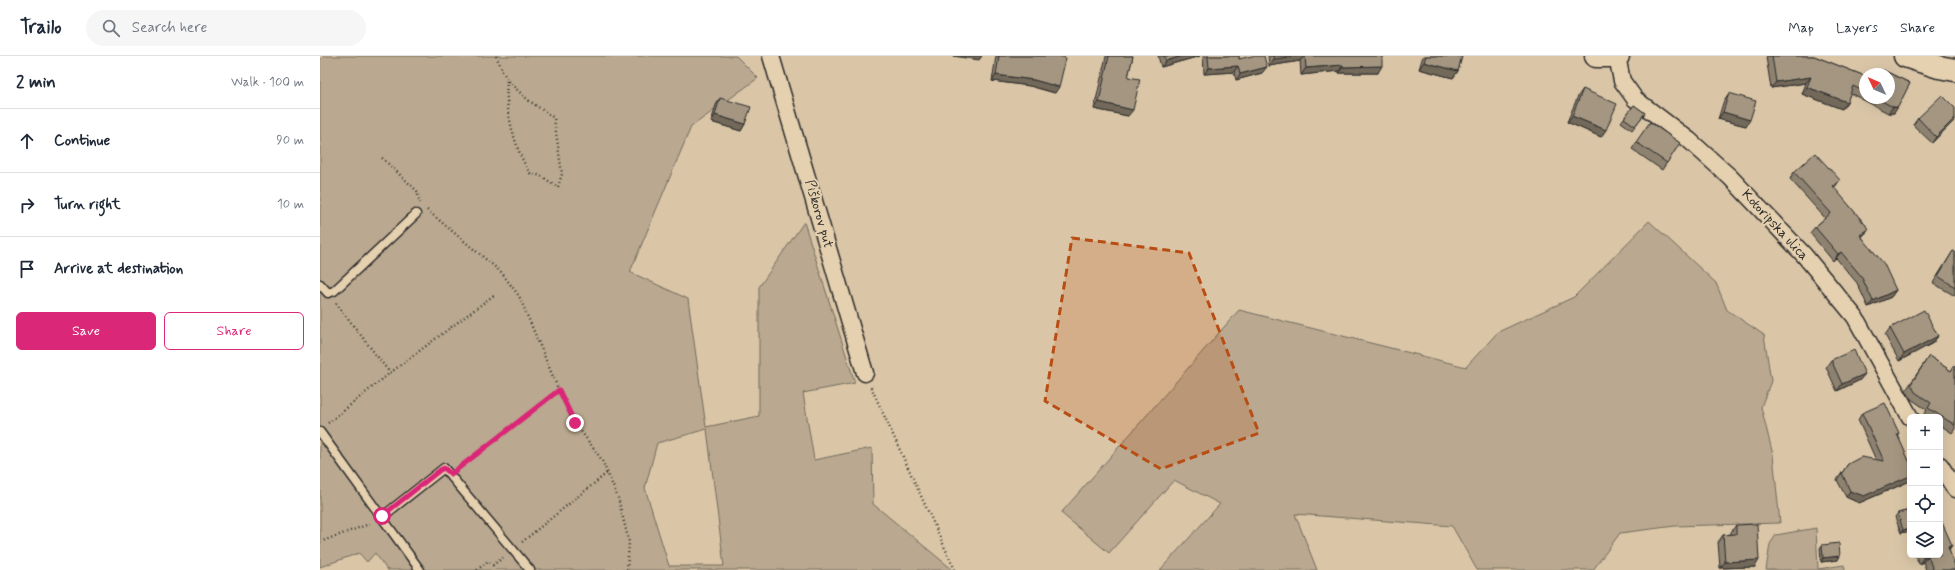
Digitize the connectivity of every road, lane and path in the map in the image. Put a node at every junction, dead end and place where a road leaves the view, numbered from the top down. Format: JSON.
{"nodes":[{"id":1,"x":496,"y":56,"type":"edge"},
{"id":2,"x":771,"y":56,"type":"edge"},
{"id":3,"x":1596,"y":56,"type":"edge"},
{"id":4,"x":1618,"y":56,"type":"edge"},
{"id":5,"x":1905,"y":56,"type":"edge"},
{"id":6,"x":1955,"y":70,"type":"edge"},
{"id":7,"x":507,"y":80,"type":"junction"},
{"id":8,"x":382,"y":158,"type":"dead end"},
{"id":9,"x":416,"y":214,"type":"dead end"},
{"id":10,"x":320,"y":284,"type":"edge"},
{"id":11,"x":331,"y":292,"type":"junction"},
{"id":12,"x":494,"y":295,"type":"dead end"},
{"id":13,"x":390,"y":373,"type":"junction"},
{"id":14,"x":865,"y":373,"type":"joint"},
{"id":15,"x":559,"y":390,"type":"junction"},
{"id":16,"x":1908,"y":414,"type":"edge"},
{"id":17,"x":326,"y":425,"type":"dead end"},
{"id":18,"x":320,"y":432,"type":"edge"},
{"id":19,"x":1943,"y":470,"type":"edge"},
{"id":20,"x":607,"y":473,"type":"junction"},
{"id":21,"x":451,"y":474,"type":"junction"},
{"id":22,"x":1955,"y":489,"type":"edge"},
{"id":23,"x":382,"y":516,"type":"junction"},
{"id":24,"x":320,"y":542,"type":"edge"},
{"id":25,"x":513,"y":550,"type":"junction"},
{"id":26,"x":420,"y":570,"type":"edge"},
{"id":27,"x":477,"y":570,"type":"edge"},
{"id":28,"x":530,"y":570,"type":"edge"},
{"id":29,"x":627,"y":570,"type":"edge"},
{"id":30,"x":955,"y":570,"type":"edge"}],
"edges":[{"from":1,"to":7,"type":"path"},
{"from":2,"to":14,"type":"street","name":"Piškorov put"},
{"from":3,"to":4,"type":"street"},
{"from":4,"to":16,"type":"street","name":"Kotoripska ulica"},
{"from":5,"to":6,"type":"street"},
{"from":7,"to":7,"type":"path"},
{"from":8,"to":15,"type":"path"},
{"from":9,"to":11,"type":"lane"},
{"from":10,"to":11,"type":"lane"},
{"from":11,"to":13,"type":"path"},
{"from":12,"to":13,"type":"path"},
{"from":13,"to":17,"type":"path"},
{"from":14,"to":30,"type":"path"},
{"from":15,"to":20,"type":"path"},
{"from":15,"to":21,"type":"path"},
{"from":18,"to":23,"type":"lane"},
{"from":19,"to":22,"type":"street"},
{"from":20,"to":25,"type":"path"},
{"from":20,"to":29,"type":"path"},
{"from":21,"to":23,"type":"lane"},
{"from":21,"to":25,"type":"lane"},
{"from":23,"to":24,"type":"path"},
{"from":23,"to":26,"type":"lane"},
{"from":25,"to":27,"type":"path"},
{"from":25,"to":28,"type":"lane"}]}
